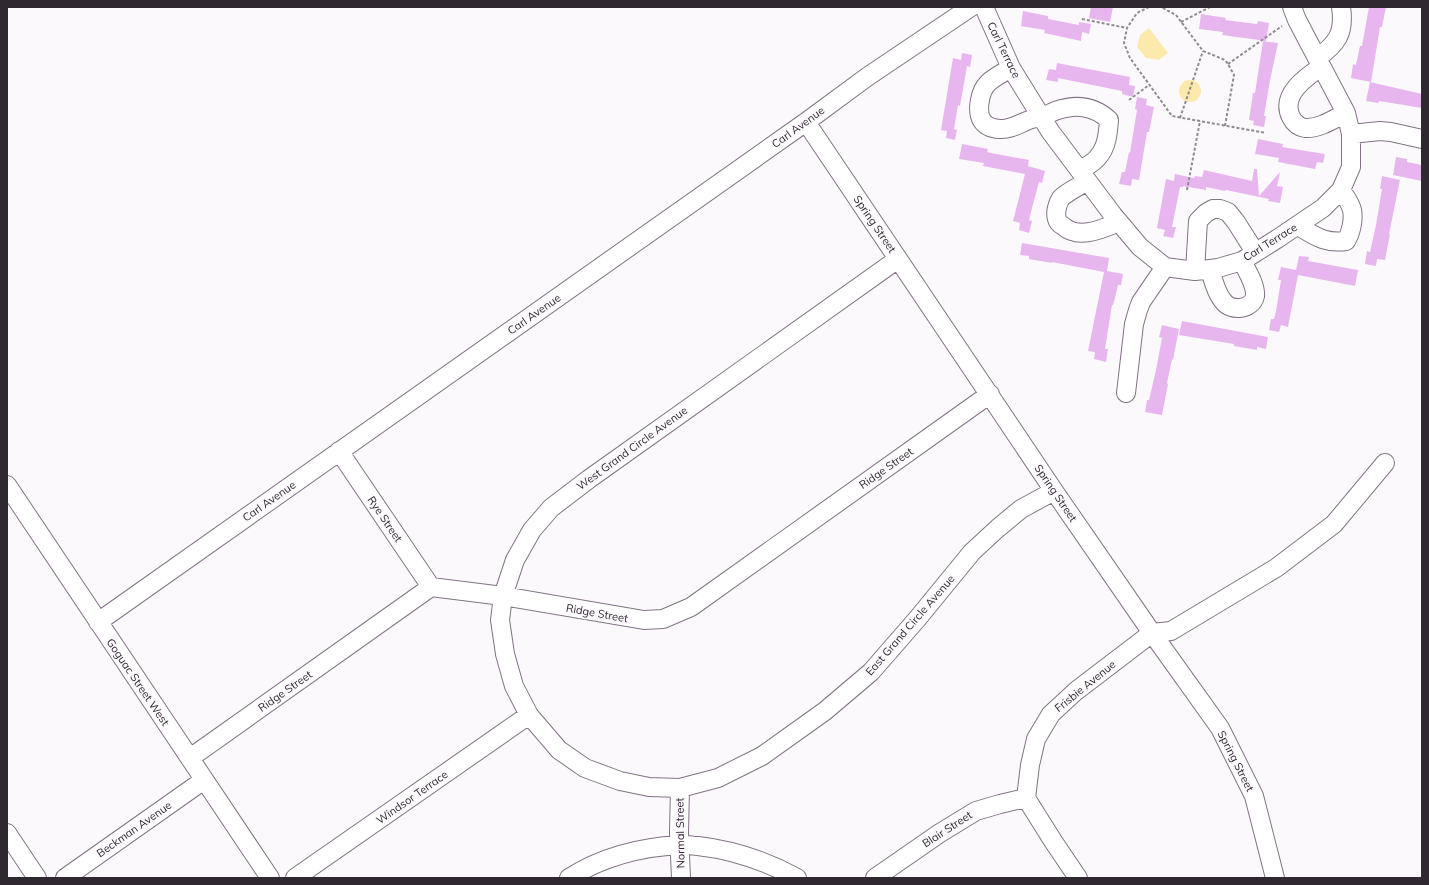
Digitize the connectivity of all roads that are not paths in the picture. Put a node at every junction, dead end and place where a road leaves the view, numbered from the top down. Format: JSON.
{"nodes":[{"id":1,"x":971,"y":7,"type":"edge"},
{"id":2,"x":984,"y":7,"type":"edge"},
{"id":3,"x":1292,"y":7,"type":"edge"},
{"id":4,"x":1341,"y":7,"type":"edge"},
{"id":5,"x":1319,"y":62,"type":"junction"},
{"id":6,"x":1011,"y":68,"type":"junction"},
{"id":7,"x":1346,"y":113,"type":"junction"},
{"id":8,"x":1042,"y":117,"type":"junction"},
{"id":9,"x":806,"y":122,"type":"junction"},
{"id":10,"x":1351,"y":134,"type":"junction"},
{"id":11,"x":1422,"y":138,"type":"edge"},
{"id":12,"x":1083,"y":175,"type":"junction"},
{"id":13,"x":1341,"y":190,"type":"junction"},
{"id":14,"x":1119,"y":222,"type":"junction"},
{"id":15,"x":1298,"y":226,"type":"junction"},
{"id":16,"x":1248,"y":256,"type":"junction"},
{"id":17,"x":898,"y":259,"type":"junction"},
{"id":18,"x":1165,"y":267,"type":"junction"},
{"id":19,"x":1203,"y":270,"type":"junction"},
{"id":20,"x":1126,"y":393,"type":"dead end"},
{"id":21,"x":990,"y":394,"type":"junction"},
{"id":22,"x":338,"y":451,"type":"junction"},
{"id":23,"x":1385,"y":462,"type":"dead end"},
{"id":24,"x":7,"y":485,"type":"edge"},
{"id":25,"x":1054,"y":491,"type":"junction"},
{"id":26,"x":431,"y":587,"type":"junction"},
{"id":27,"x":503,"y":596,"type":"junction"},
{"id":28,"x":98,"y":622,"type":"junction"},
{"id":29,"x":1152,"y":633,"type":"junction"},
{"id":30,"x":529,"y":715,"type":"junction"},
{"id":31,"x":190,"y":758,"type":"junction"},
{"id":32,"x":204,"y":780,"type":"junction"},
{"id":33,"x":680,"y":788,"type":"junction"},
{"id":34,"x":1026,"y":798,"type":"junction"},
{"id":35,"x":7,"y":833,"type":"edge"},
{"id":36,"x":681,"y":845,"type":"junction"},
{"id":37,"x":37,"y":878,"type":"edge"},
{"id":38,"x":65,"y":878,"type":"edge"},
{"id":39,"x":270,"y":878,"type":"edge"},
{"id":40,"x":295,"y":878,"type":"edge"},
{"id":41,"x":569,"y":878,"type":"edge"},
{"id":42,"x":681,"y":878,"type":"edge"},
{"id":43,"x":797,"y":878,"type":"edge"},
{"id":44,"x":875,"y":878,"type":"edge"},
{"id":45,"x":1078,"y":878,"type":"edge"},
{"id":46,"x":1275,"y":878,"type":"edge"}],
"edges":[{"from":1,"to":9,"type":"street","name":"Carl Avenue"},
{"from":2,"to":6,"type":"street","name":"Carl Terrace"},
{"from":3,"to":5,"type":"street","name":"Carl Terrace"},
{"from":4,"to":5,"type":"street"},
{"from":5,"to":7,"type":"street","name":"Carl Terrace"},
{"from":5,"to":7,"type":"street"},
{"from":6,"to":8,"type":"street","name":"Carl Terrace"},
{"from":6,"to":8,"type":"street"},
{"from":7,"to":10,"type":"street","name":"Carl Terrace"},
{"from":8,"to":12,"type":"street","name":"Carl Terrace"},
{"from":8,"to":12,"type":"street"},
{"from":9,"to":17,"type":"street","name":"Spring Street"},
{"from":9,"to":22,"type":"street","name":"Carl Avenue"},
{"from":10,"to":11,"type":"street"},
{"from":10,"to":13,"type":"street","name":"Carl Terrace"},
{"from":12,"to":14,"type":"street","name":"Carl Terrace"},
{"from":12,"to":14,"type":"street"},
{"from":13,"to":15,"type":"street","name":"Carl Terrace"},
{"from":13,"to":15,"type":"street"},
{"from":14,"to":18,"type":"street","name":"Carl Terrace"},
{"from":15,"to":16,"type":"street","name":"Carl Terrace"},
{"from":16,"to":19,"type":"street","name":"Carl Terrace"},
{"from":16,"to":19,"type":"street"},
{"from":16,"to":19,"type":"street"},
{"from":17,"to":21,"type":"street","name":"Spring Street"},
{"from":17,"to":27,"type":"street","name":"West Grand Circle Avenue"},
{"from":18,"to":19,"type":"street","name":"Carl Terrace"},
{"from":18,"to":20,"type":"street"},
{"from":21,"to":25,"type":"street","name":"Spring Street"},
{"from":21,"to":27,"type":"street","name":"Ridge Street"},
{"from":22,"to":26,"type":"street","name":"Rye Street"},
{"from":22,"to":28,"type":"street","name":"Carl Avenue"},
{"from":23,"to":29,"type":"street"},
{"from":24,"to":28,"type":"street","name":"Goguac Street West"},
{"from":25,"to":29,"type":"street","name":"Spring Street"},
{"from":25,"to":33,"type":"street","name":"East Grand Circle Avenue"},
{"from":26,"to":27,"type":"street","name":"Ridge Street"},
{"from":26,"to":31,"type":"street","name":"Ridge Street"},
{"from":27,"to":30,"type":"street","name":"West Grand Circle Avenue"},
{"from":28,"to":31,"type":"street","name":"Goguac Street West"},
{"from":29,"to":34,"type":"street","name":"Frisbie Avenue"},
{"from":29,"to":46,"type":"street","name":"Spring Street"},
{"from":30,"to":33,"type":"street","name":"East Grand Circle Avenue"},
{"from":30,"to":40,"type":"street","name":"Windsor Terrace"},
{"from":31,"to":32,"type":"street","name":"Goguac Street West"},
{"from":32,"to":38,"type":"street","name":"Beckman Avenue"},
{"from":32,"to":39,"type":"street","name":"Goguac Street West"},
{"from":33,"to":36,"type":"street","name":"Normal Street"},
{"from":34,"to":44,"type":"street","name":"Blair Street"},
{"from":34,"to":45,"type":"street"},
{"from":35,"to":37,"type":"street"},
{"from":36,"to":41,"type":"street"},
{"from":36,"to":42,"type":"street","name":"Normal Street"},
{"from":36,"to":43,"type":"street"}]}
